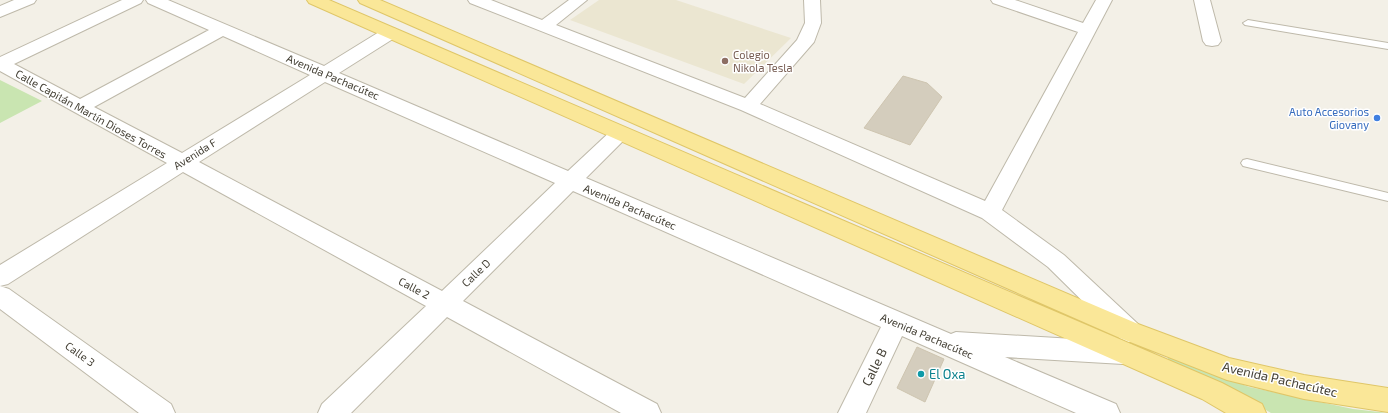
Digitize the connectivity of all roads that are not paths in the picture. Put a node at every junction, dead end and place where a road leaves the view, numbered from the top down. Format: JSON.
{"nodes":[{"id":1,"x":28,"y":0,"type":"edge"},
{"id":2,"x":135,"y":0,"type":"edge"},
{"id":3,"x":154,"y":0,"type":"edge"},
{"id":4,"x":315,"y":0,"type":"edge"},
{"id":5,"x":366,"y":0,"type":"edge"},
{"id":6,"x":476,"y":0,"type":"edge"},
{"id":7,"x":579,"y":0,"type":"edge"},
{"id":8,"x":812,"y":0,"type":"edge"},
{"id":9,"x":999,"y":0,"type":"edge"},
{"id":10,"x":1104,"y":0,"type":"edge"},
{"id":11,"x":1184,"y":0,"type":"edge"},
{"id":12,"x":1203,"y":4,"type":"edge"},
{"id":13,"x":387,"y":5,"type":"edge"},
{"id":14,"x":0,"y":12,"type":"edge"},
{"id":15,"x":1248,"y":24,"type":"dead end"},
{"id":16,"x":544,"y":26,"type":"junction"},
{"id":17,"x":222,"y":30,"type":"junction"},
{"id":18,"x":1088,"y":30,"type":"junction"},
{"id":19,"x":390,"y":33,"type":"junction"},
{"id":20,"x":1212,"y":41,"type":"dead end"},
{"id":21,"x":1388,"y":46,"type":"edge"},
{"id":22,"x":0,"y":64,"type":"edge"},
{"id":23,"x":324,"y":74,"type":"junction"},
{"id":24,"x":748,"y":106,"type":"junction"},
{"id":25,"x":79,"y":107,"type":"junction"},
{"id":26,"x":620,"y":133,"type":"junction"},
{"id":27,"x":181,"y":163,"type":"junction"},
{"id":28,"x":1247,"y":163,"type":"dead end"},
{"id":29,"x":570,"y":181,"type":"junction"},
{"id":30,"x":1388,"y":197,"type":"edge"},
{"id":31,"x":990,"y":212,"type":"junction"},
{"id":32,"x":0,"y":277,"type":"edge"},
{"id":33,"x":0,"y":296,"type":"edge"},
{"id":34,"x":444,"y":304,"type":"junction"},
{"id":35,"x":896,"y":322,"type":"junction"},
{"id":36,"x":941,"y":342,"type":"junction"},
{"id":37,"x":1126,"y":342,"type":"junction"},
{"id":38,"x":1388,"y":400,"type":"edge"},
{"id":39,"x":161,"y":413,"type":"edge"},
{"id":40,"x":332,"y":413,"type":"edge"},
{"id":41,"x":647,"y":413,"type":"edge"},
{"id":42,"x":852,"y":413,"type":"edge"},
{"id":43,"x":1106,"y":413,"type":"edge"},
{"id":44,"x":1252,"y":413,"type":"edge"}],
"edges":[{"from":1,"to":14,"type":"street"},
{"from":2,"to":22,"type":"street"},
{"from":3,"to":17,"type":"street","name":"Avenida Pachacútec"},
{"from":4,"to":19,"type":"main road","name":"Avenida Pachacútec"},
{"from":5,"to":13,"type":"main road","name":"Avenida Pachacútec"},
{"from":6,"to":16,"type":"street","name":"Avenida Pachacútec"},
{"from":7,"to":16,"type":"street"},
{"from":8,"to":24,"type":"street"},
{"from":9,"to":18,"type":"street"},
{"from":10,"to":18,"type":"street"},
{"from":11,"to":12,"type":"street"},
{"from":12,"to":20,"type":"street"},
{"from":13,"to":37,"type":"main road","name":"Avenida Pachacútec"},
{"from":15,"to":21,"type":"lane"},
{"from":16,"to":24,"type":"street","name":"Avenida Pachacútec"},
{"from":17,"to":23,"type":"street","name":"Avenida Pachacútec"},
{"from":17,"to":25,"type":"street"},
{"from":18,"to":31,"type":"street"},
{"from":19,"to":23,"type":"street","name":"Avenida F"},
{"from":19,"to":26,"type":"main road","name":"Avenida Pachacútec"},
{"from":22,"to":25,"type":"street","name":"Calle Capitán Martín Dioses Torres"},
{"from":23,"to":27,"type":"street","name":"Avenida F"},
{"from":23,"to":29,"type":"street","name":"Avenida Pachacútec"},
{"from":24,"to":31,"type":"street","name":"Avenida Pachacútec"},
{"from":25,"to":27,"type":"street","name":"Calle Capitán Martín Dioses Torres"},
{"from":26,"to":29,"type":"street","name":"Calle D"},
{"from":26,"to":37,"type":"main road","name":"Avenida Pachacútec"},
{"from":27,"to":32,"type":"street","name":"Avenida F"},
{"from":27,"to":34,"type":"street","name":"Calle 2"},
{"from":28,"to":30,"type":"lane"},
{"from":29,"to":34,"type":"street","name":"Calle D"},
{"from":29,"to":35,"type":"street","name":"Avenida Pachacútec"},
{"from":31,"to":37,"type":"street","name":"Avenida Pachacútec"},
{"from":33,"to":39,"type":"street","name":"Calle 3"},
{"from":34,"to":40,"type":"street","name":"Calle D"},
{"from":34,"to":41,"type":"street","name":"Calle 2"},
{"from":35,"to":36,"type":"street","name":"Avenida Pachacútec"},
{"from":35,"to":42,"type":"street","name":"Calle B"},
{"from":36,"to":37,"type":"street"},
{"from":36,"to":43,"type":"street","name":"Avenida Pachacútec"},
{"from":37,"to":38,"type":"main road","name":"Avenida Pachacútec"},
{"from":37,"to":44,"type":"main road","name":"Avenida Pachacútec"}]}
